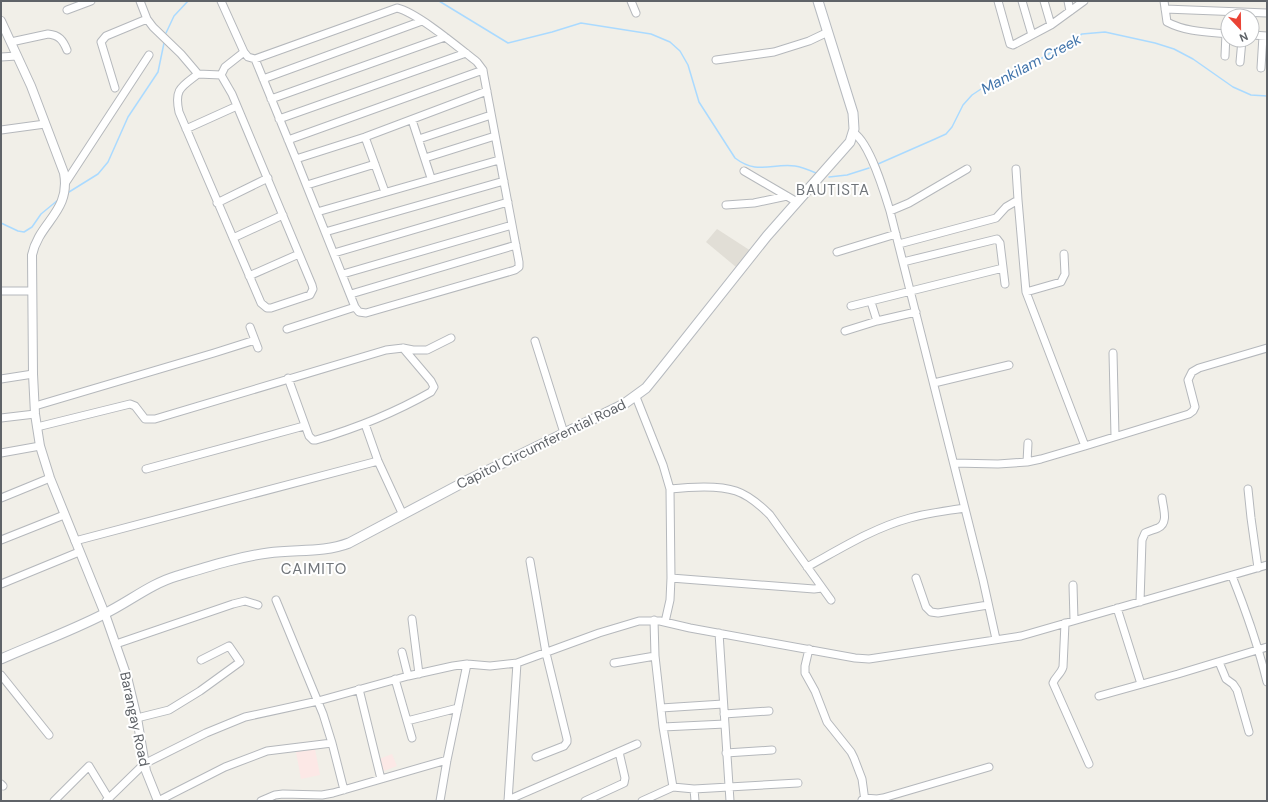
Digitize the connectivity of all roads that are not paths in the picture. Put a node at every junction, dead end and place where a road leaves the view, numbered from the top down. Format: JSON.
{"nodes":[{"id":1,"x":91,"y":1,"type":"edge"},
{"id":2,"x":140,"y":1,"type":"edge"},
{"id":3,"x":221,"y":1,"type":"edge"},
{"id":4,"x":631,"y":1,"type":"edge"},
{"id":5,"x":818,"y":1,"type":"edge"},
{"id":6,"x":998,"y":1,"type":"edge"},
{"id":7,"x":1022,"y":1,"type":"edge"},
{"id":8,"x":1044,"y":1,"type":"edge"},
{"id":9,"x":1068,"y":1,"type":"edge"},
{"id":10,"x":1084,"y":1,"type":"edge"},
{"id":11,"x":1164,"y":1,"type":"edge"},
{"id":12,"x":1165,"y":9,"type":"junction"},
{"id":13,"x":67,"y":10,"type":"dead end"},
{"id":14,"x":1070,"y":11,"type":"junction"},
{"id":15,"x":636,"y":13,"type":"dead end"},
{"id":16,"x":1267,"y":13,"type":"edge"},
{"id":17,"x":147,"y":19,"type":"junction"},
{"id":18,"x":1,"y":21,"type":"edge"},
{"id":19,"x":422,"y":22,"type":"junction"},
{"id":20,"x":1051,"y":25,"type":"junction"},
{"id":21,"x":828,"y":32,"type":"junction"},
{"id":22,"x":1220,"y":33,"type":"edge"},
{"id":23,"x":1032,"y":35,"type":"junction"},
{"id":24,"x":1265,"y":36,"type":"edge"},
{"id":25,"x":445,"y":37,"type":"junction"},
{"id":26,"x":10,"y":42,"type":"junction"},
{"id":27,"x":1226,"y":48,"type":"edge"},
{"id":28,"x":1241,"y":48,"type":"edge"},
{"id":29,"x":67,"y":50,"type":"dead end"},
{"id":30,"x":244,"y":52,"type":"junction"},
{"id":31,"x":466,"y":53,"type":"junction"},
{"id":32,"x":149,"y":55,"type":"dead end"},
{"id":33,"x":17,"y":56,"type":"junction"},
{"id":34,"x":1225,"y":56,"type":"dead end"},
{"id":35,"x":1,"y":57,"type":"edge"},
{"id":36,"x":255,"y":59,"type":"junction"},
{"id":37,"x":716,"y":60,"type":"dead end"},
{"id":38,"x":1240,"y":62,"type":"dead end"},
{"id":39,"x":1261,"y":68,"type":"dead end"},
{"id":40,"x":483,"y":70,"type":"junction"},
{"id":41,"x":198,"y":74,"type":"junction"},
{"id":42,"x":221,"y":75,"type":"junction"},
{"id":43,"x":263,"y":80,"type":"junction"},
{"id":44,"x":115,"y":88,"type":"dead end"},
{"id":45,"x":487,"y":91,"type":"junction"},
{"id":46,"x":271,"y":99,"type":"junction"},
{"id":47,"x":238,"y":106,"type":"junction"},
{"id":48,"x":491,"y":115,"type":"junction"},
{"id":49,"x":279,"y":119,"type":"junction"},
{"id":50,"x":412,"y":120,"type":"junction"},
{"id":51,"x":45,"y":124,"type":"junction"},
{"id":52,"x":186,"y":129,"type":"junction"},
{"id":53,"x":1,"y":130,"type":"edge"},
{"id":54,"x":854,"y":133,"type":"junction"},
{"id":55,"x":495,"y":136,"type":"junction"},
{"id":56,"x":365,"y":137,"type":"junction"},
{"id":57,"x":419,"y":139,"type":"junction"},
{"id":58,"x":288,"y":140,"type":"junction"},
{"id":59,"x":425,"y":158,"type":"junction"},
{"id":60,"x":296,"y":159,"type":"junction"},
{"id":61,"x":499,"y":160,"type":"junction"},
{"id":62,"x":375,"y":164,"type":"junction"},
{"id":63,"x":968,"y":169,"type":"dead end"},
{"id":64,"x":1016,"y":169,"type":"dead end"},
{"id":65,"x":744,"y":171,"type":"dead end"},
{"id":66,"x":268,"y":178,"type":"junction"},
{"id":67,"x":431,"y":178,"type":"junction"},
{"id":68,"x":504,"y":180,"type":"junction"},
{"id":69,"x":66,"y":182,"type":"junction"},
{"id":70,"x":307,"y":185,"type":"junction"},
{"id":71,"x":385,"y":192,"type":"junction"},
{"id":72,"x":787,"y":196,"type":"junction"},
{"id":73,"x":1018,"y":200,"type":"junction"},
{"id":74,"x":508,"y":202,"type":"junction"},
{"id":75,"x":797,"y":202,"type":"junction"},
{"id":76,"x":217,"y":203,"type":"junction"},
{"id":77,"x":726,"y":205,"type":"dead end"},
{"id":78,"x":890,"y":211,"type":"junction"},
{"id":79,"x":317,"y":212,"type":"junction"},
{"id":80,"x":283,"y":215,"type":"junction"},
{"id":81,"x":512,"y":225,"type":"junction"},
{"id":82,"x":325,"y":232,"type":"junction"},
{"id":83,"x":896,"y":234,"type":"junction"},
{"id":84,"x":233,"y":238,"type":"junction"},
{"id":85,"x":899,"y":244,"type":"junction"},
{"id":86,"x":516,"y":245,"type":"junction"},
{"id":87,"x":837,"y":252,"type":"dead end"},
{"id":88,"x":334,"y":253,"type":"junction"},
{"id":89,"x":299,"y":254,"type":"junction"},
{"id":90,"x":1064,"y":254,"type":"dead end"},
{"id":91,"x":903,"y":262,"type":"junction"},
{"id":92,"x":1003,"y":268,"type":"junction"},
{"id":93,"x":343,"y":274,"type":"junction"},
{"id":94,"x":250,"y":276,"type":"junction"},
{"id":95,"x":1005,"y":284,"type":"dead end"},
{"id":96,"x":1,"y":291,"type":"edge"},
{"id":97,"x":32,"y":292,"type":"junction"},
{"id":98,"x":911,"y":292,"type":"junction"},
{"id":99,"x":1026,"y":292,"type":"junction"},
{"id":100,"x":350,"y":294,"type":"junction"},
{"id":101,"x":871,"y":302,"type":"junction"},
{"id":102,"x":851,"y":306,"type":"dead end"},
{"id":103,"x":355,"y":307,"type":"junction"},
{"id":104,"x":916,"y":312,"type":"junction"},
{"id":105,"x":876,"y":321,"type":"junction"},
{"id":106,"x":250,"y":327,"type":"dead end"},
{"id":107,"x":286,"y":329,"type":"dead end"},
{"id":108,"x":845,"y":331,"type":"dead end"},
{"id":109,"x":451,"y":338,"type":"dead end"},
{"id":110,"x":255,"y":340,"type":"junction"},
{"id":111,"x":535,"y":341,"type":"dead end"},
{"id":112,"x":258,"y":348,"type":"dead end"},
{"id":113,"x":403,"y":348,"type":"junction"},
{"id":114,"x":1267,"y":348,"type":"edge"},
{"id":115,"x":1113,"y":352,"type":"dead end"},
{"id":116,"x":1008,"y":365,"type":"dead end"},
{"id":117,"x":33,"y":374,"type":"junction"},
{"id":118,"x":288,"y":378,"type":"junction"},
{"id":119,"x":1,"y":379,"type":"edge"},
{"id":120,"x":934,"y":383,"type":"junction"},
{"id":121,"x":636,"y":397,"type":"junction"},
{"id":122,"x":35,"y":410,"type":"junction"},
{"id":123,"x":1,"y":418,"type":"edge"},
{"id":124,"x":365,"y":424,"type":"junction"},
{"id":125,"x":304,"y":426,"type":"junction"},
{"id":126,"x":37,"y":427,"type":"junction"},
{"id":127,"x":564,"y":433,"type":"junction"},
{"id":128,"x":1115,"y":436,"type":"junction"},
{"id":129,"x":1028,"y":444,"type":"dead end"},
{"id":130,"x":40,"y":446,"type":"junction"},
{"id":131,"x":1085,"y":446,"type":"junction"},
{"id":132,"x":1,"y":452,"type":"edge"},
{"id":133,"x":378,"y":461,"type":"junction"},
{"id":134,"x":1027,"y":462,"type":"junction"},
{"id":135,"x":954,"y":463,"type":"junction"},
{"id":136,"x":146,"y":469,"type":"dead end"},
{"id":137,"x":50,"y":478,"type":"junction"},
{"id":138,"x":670,"y":489,"type":"junction"},
{"id":139,"x":1248,"y":489,"type":"dead end"},
{"id":140,"x":1,"y":498,"type":"edge"},
{"id":141,"x":1162,"y":498,"type":"dead end"},
{"id":142,"x":964,"y":508,"type":"junction"},
{"id":143,"x":64,"y":515,"type":"junction"},
{"id":144,"x":403,"y":515,"type":"junction"},
{"id":145,"x":1,"y":540,"type":"edge"},
{"id":146,"x":75,"y":542,"type":"junction"},
{"id":147,"x":79,"y":552,"type":"junction"},
{"id":148,"x":530,"y":561,"type":"dead end"},
{"id":149,"x":1267,"y":565,"type":"edge"},
{"id":150,"x":807,"y":567,"type":"junction"},
{"id":151,"x":1258,"y":568,"type":"junction"},
{"id":152,"x":1232,"y":576,"type":"junction"},
{"id":153,"x":671,"y":578,"type":"junction"},
{"id":154,"x":916,"y":578,"type":"dead end"},
{"id":155,"x":1,"y":584,"type":"edge"},
{"id":156,"x":1073,"y":585,"type":"dead end"},
{"id":157,"x":822,"y":588,"type":"junction"},
{"id":158,"x":276,"y":600,"type":"dead end"},
{"id":159,"x":831,"y":600,"type":"dead end"},
{"id":160,"x":1140,"y":602,"type":"junction"},
{"id":161,"x":258,"y":605,"type":"dead end"},
{"id":162,"x":988,"y":605,"type":"junction"},
{"id":163,"x":1117,"y":608,"type":"junction"},
{"id":164,"x":105,"y":614,"type":"junction"},
{"id":165,"x":412,"y":619,"type":"dead end"},
{"id":166,"x":654,"y":620,"type":"junction"},
{"id":167,"x":1074,"y":620,"type":"junction"},
{"id":168,"x":665,"y":622,"type":"junction"},
{"id":169,"x":1064,"y":623,"type":"junction"},
{"id":170,"x":719,"y":633,"type":"junction"},
{"id":171,"x":996,"y":639,"type":"junction"},
{"id":172,"x":116,"y":644,"type":"junction"},
{"id":173,"x":1267,"y":647,"type":"edge"},
{"id":174,"x":809,"y":649,"type":"junction"},
{"id":175,"x":1259,"y":649,"type":"junction"},
{"id":176,"x":402,"y":652,"type":"dead end"},
{"id":177,"x":546,"y":652,"type":"junction"},
{"id":178,"x":655,"y":656,"type":"junction"},
{"id":179,"x":1,"y":659,"type":"edge"},
{"id":180,"x":201,"y":660,"type":"dead end"},
{"id":181,"x":1219,"y":662,"type":"junction"},
{"id":182,"x":517,"y":663,"type":"junction"},
{"id":183,"x":614,"y":663,"type":"dead end"},
{"id":184,"x":468,"y":664,"type":"junction"},
{"id":185,"x":419,"y":674,"type":"junction"},
{"id":186,"x":1,"y":675,"type":"edge"},
{"id":187,"x":408,"y":676,"type":"junction"},
{"id":188,"x":395,"y":679,"type":"junction"},
{"id":189,"x":1267,"y":679,"type":"edge"},
{"id":190,"x":1141,"y":684,"type":"junction"},
{"id":191,"x":359,"y":689,"type":"junction"},
{"id":192,"x":1099,"y":696,"type":"dead end"},
{"id":193,"x":318,"y":701,"type":"junction"},
{"id":194,"x":724,"y":704,"type":"junction"},
{"id":195,"x":458,"y":708,"type":"junction"},
{"id":196,"x":661,"y":708,"type":"junction"},
{"id":197,"x":769,"y":711,"type":"dead end"},
{"id":198,"x":724,"y":714,"type":"junction"},
{"id":199,"x":137,"y":718,"type":"junction"},
{"id":200,"x":407,"y":721,"type":"junction"},
{"id":201,"x":725,"y":724,"type":"junction"},
{"id":202,"x":663,"y":727,"type":"junction"},
{"id":203,"x":1249,"y":732,"type":"dead end"},
{"id":204,"x":49,"y":735,"type":"dead end"},
{"id":205,"x":412,"y":738,"type":"dead end"},
{"id":206,"x":332,"y":743,"type":"junction"},
{"id":207,"x":637,"y":744,"type":"dead end"},
{"id":208,"x":772,"y":750,"type":"dead end"},
{"id":209,"x":619,"y":752,"type":"junction"},
{"id":210,"x":726,"y":753,"type":"junction"},
{"id":211,"x":536,"y":757,"type":"dead end"},
{"id":212,"x":447,"y":760,"type":"junction"},
{"id":213,"x":144,"y":764,"type":"junction"},
{"id":214,"x":1089,"y":764,"type":"dead end"},
{"id":215,"x":989,"y":767,"type":"dead end"},
{"id":216,"x":381,"y":779,"type":"junction"},
{"id":217,"x":798,"y":783,"type":"dead end"},
{"id":218,"x":673,"y":787,"type":"junction"},
{"id":219,"x":729,"y":788,"type":"junction"},
{"id":220,"x":694,"y":789,"type":"junction"},
{"id":221,"x":344,"y":790,"type":"junction"},
{"id":222,"x":293,"y":798,"type":"edge"},
{"id":223,"x":107,"y":800,"type":"edge"},
{"id":224,"x":508,"y":800,"type":"edge"},
{"id":225,"x":863,"y":800,"type":"edge"},
{"id":226,"x":54,"y":801,"type":"edge"},
{"id":227,"x":158,"y":801,"type":"edge"},
{"id":228,"x":261,"y":801,"type":"edge"},
{"id":229,"x":440,"y":801,"type":"edge"},
{"id":230,"x":584,"y":801,"type":"edge"},
{"id":231,"x":642,"y":801,"type":"edge"},
{"id":232,"x":695,"y":801,"type":"edge"},
{"id":233,"x":730,"y":801,"type":"edge"}],
"edges":[{"from":1,"to":13,"type":"street"},
{"from":2,"to":17,"type":"street"},
{"from":3,"to":30,"type":"street"},
{"from":4,"to":15,"type":"street"},
{"from":5,"to":21,"type":"main road"},
{"from":6,"to":23,"type":"street"},
{"from":7,"to":23,"type":"street"},
{"from":8,"to":20,"type":"street"},
{"from":9,"to":14,"type":"street"},
{"from":10,"to":14,"type":"street"},
{"from":11,"to":12,"type":"street"},
{"from":12,"to":16,"type":"street"},
{"from":12,"to":22,"type":"street"},
{"from":14,"to":20,"type":"street"},
{"from":17,"to":41,"type":"street"},
{"from":17,"to":44,"type":"street"},
{"from":18,"to":26,"type":"street"},
{"from":19,"to":25,"type":"street"},
{"from":19,"to":36,"type":"street"},
{"from":19,"to":43,"type":"street"},
{"from":20,"to":23,"type":"street"},
{"from":21,"to":37,"type":"street"},
{"from":21,"to":54,"type":"main road"},
{"from":24,"to":39,"type":"street"},
{"from":25,"to":31,"type":"street"},
{"from":25,"to":46,"type":"street"},
{"from":26,"to":29,"type":"street"},
{"from":26,"to":33,"type":"street"},
{"from":27,"to":34,"type":"street"},
{"from":28,"to":38,"type":"street"},
{"from":30,"to":36,"type":"street"},
{"from":30,"to":42,"type":"street"},
{"from":31,"to":40,"type":"street"},
{"from":31,"to":49,"type":"street"},
{"from":32,"to":69,"type":"street"},
{"from":33,"to":35,"type":"street"},
{"from":33,"to":51,"type":"street"},
{"from":36,"to":43,"type":"street"},
{"from":40,"to":45,"type":"street"},
{"from":40,"to":58,"type":"street"},
{"from":41,"to":42,"type":"street"},
{"from":41,"to":52,"type":"street"},
{"from":42,"to":47,"type":"street"},
{"from":43,"to":46,"type":"street"},
{"from":45,"to":48,"type":"street"},
{"from":45,"to":50,"type":"street"},
{"from":46,"to":49,"type":"street"},
{"from":47,"to":52,"type":"street"},
{"from":47,"to":66,"type":"street"},
{"from":48,"to":55,"type":"street"},
{"from":48,"to":57,"type":"street"},
{"from":49,"to":58,"type":"street"},
{"from":50,"to":56,"type":"street"},
{"from":50,"to":57,"type":"street"},
{"from":51,"to":53,"type":"street"},
{"from":51,"to":69,"type":"street"},
{"from":52,"to":76,"type":"street"},
{"from":54,"to":75,"type":"main road","name":"Capitol Circumferential Road"},
{"from":54,"to":78,"type":"street"},
{"from":55,"to":59,"type":"street"},
{"from":55,"to":61,"type":"street"},
{"from":56,"to":60,"type":"street"},
{"from":56,"to":62,"type":"street"},
{"from":57,"to":59,"type":"street"},
{"from":58,"to":60,"type":"street"},
{"from":59,"to":67,"type":"street"},
{"from":60,"to":70,"type":"street"},
{"from":61,"to":67,"type":"street"},
{"from":61,"to":68,"type":"street"},
{"from":62,"to":70,"type":"street"},
{"from":62,"to":71,"type":"street"},
{"from":63,"to":78,"type":"street"},
{"from":64,"to":73,"type":"street"},
{"from":65,"to":72,"type":"street"},
{"from":66,"to":76,"type":"street"},
{"from":66,"to":80,"type":"street"},
{"from":67,"to":71,"type":"street"},
{"from":68,"to":74,"type":"street"},
{"from":68,"to":82,"type":"street"},
{"from":69,"to":97,"type":"street","name":"Barangay Road"},
{"from":70,"to":79,"type":"street"},
{"from":71,"to":79,"type":"street"},
{"from":72,"to":75,"type":"street"},
{"from":72,"to":77,"type":"street"},
{"from":73,"to":85,"type":"street"},
{"from":73,"to":99,"type":"street"},
{"from":74,"to":81,"type":"street"},
{"from":74,"to":88,"type":"street"},
{"from":75,"to":121,"type":"main road","name":"Capitol Circumferential Road"},
{"from":76,"to":84,"type":"street"},
{"from":78,"to":83,"type":"street"},
{"from":79,"to":82,"type":"street"},
{"from":80,"to":84,"type":"street"},
{"from":80,"to":89,"type":"street"},
{"from":81,"to":86,"type":"street"},
{"from":81,"to":93,"type":"street"},
{"from":82,"to":88,"type":"street"},
{"from":83,"to":85,"type":"street"},
{"from":83,"to":87,"type":"street"},
{"from":84,"to":94,"type":"street"},
{"from":85,"to":91,"type":"street"},
{"from":86,"to":100,"type":"street"},
{"from":86,"to":103,"type":"street"},
{"from":88,"to":93,"type":"street"},
{"from":89,"to":94,"type":"street"},
{"from":89,"to":94,"type":"street"},
{"from":90,"to":99,"type":"street"},
{"from":91,"to":92,"type":"street"},
{"from":91,"to":98,"type":"street"},
{"from":92,"to":95,"type":"street"},
{"from":92,"to":98,"type":"street"},
{"from":93,"to":100,"type":"street"},
{"from":96,"to":97,"type":"street"},
{"from":97,"to":117,"type":"street","name":"Barangay Road"},
{"from":98,"to":101,"type":"street"},
{"from":98,"to":104,"type":"street"},
{"from":99,"to":131,"type":"street"},
{"from":100,"to":103,"type":"street"},
{"from":101,"to":102,"type":"street"},
{"from":101,"to":105,"type":"street"},
{"from":103,"to":107,"type":"street"},
{"from":104,"to":105,"type":"street"},
{"from":104,"to":120,"type":"street"},
{"from":105,"to":108,"type":"street"},
{"from":106,"to":110,"type":"street"},
{"from":109,"to":113,"type":"street"},
{"from":110,"to":112,"type":"street"},
{"from":110,"to":122,"type":"street"},
{"from":111,"to":127,"type":"street"},
{"from":113,"to":118,"type":"street"},
{"from":113,"to":124,"type":"street"},
{"from":114,"to":128,"type":"street"},
{"from":115,"to":128,"type":"street"},
{"from":116,"to":120,"type":"street"},
{"from":117,"to":119,"type":"street"},
{"from":117,"to":122,"type":"street","name":"Barangay Road"},
{"from":118,"to":125,"type":"street"},
{"from":118,"to":126,"type":"street"},
{"from":120,"to":135,"type":"street"},
{"from":121,"to":127,"type":"main road","name":"Capitol Circumferential Road"},
{"from":121,"to":138,"type":"street"},
{"from":122,"to":123,"type":"street"},
{"from":122,"to":126,"type":"street","name":"Barangay Road"},
{"from":124,"to":125,"type":"street"},
{"from":124,"to":133,"type":"street"},
{"from":125,"to":136,"type":"street"},
{"from":126,"to":130,"type":"street","name":"Barangay Road"},
{"from":127,"to":144,"type":"main road","name":"Capitol Circumferential Road"},
{"from":128,"to":131,"type":"street"},
{"from":129,"to":134,"type":"street"},
{"from":130,"to":132,"type":"street"},
{"from":130,"to":137,"type":"street","name":"Barangay Road"},
{"from":131,"to":134,"type":"street"},
{"from":133,"to":144,"type":"street"},
{"from":133,"to":146,"type":"street"},
{"from":134,"to":135,"type":"street"},
{"from":135,"to":142,"type":"street"},
{"from":137,"to":140,"type":"street"},
{"from":137,"to":143,"type":"street","name":"Barangay Road"},
{"from":138,"to":150,"type":"street"},
{"from":138,"to":153,"type":"street"},
{"from":139,"to":151,"type":"street"},
{"from":141,"to":160,"type":"street"},
{"from":142,"to":150,"type":"street"},
{"from":142,"to":162,"type":"street"},
{"from":143,"to":145,"type":"street"},
{"from":143,"to":146,"type":"street","name":"Barangay Road"},
{"from":144,"to":164,"type":"main road","name":"Capitol Circumferential Road"},
{"from":146,"to":147,"type":"street","name":"Barangay Road"},
{"from":147,"to":155,"type":"street"},
{"from":147,"to":164,"type":"street","name":"Barangay Road"},
{"from":148,"to":177,"type":"street"},
{"from":149,"to":151,"type":"street"},
{"from":150,"to":157,"type":"street"},
{"from":151,"to":152,"type":"street"},
{"from":152,"to":160,"type":"street"},
{"from":152,"to":175,"type":"street"},
{"from":153,"to":157,"type":"street"},
{"from":153,"to":168,"type":"street"},
{"from":154,"to":162,"type":"street"},
{"from":156,"to":167,"type":"street"},
{"from":157,"to":159,"type":"street"},
{"from":158,"to":193,"type":"street"},
{"from":160,"to":163,"type":"street"},
{"from":161,"to":172,"type":"street"},
{"from":162,"to":171,"type":"street"},
{"from":163,"to":167,"type":"street"},
{"from":163,"to":190,"type":"street"},
{"from":164,"to":172,"type":"street","name":"Barangay Road"},
{"from":164,"to":179,"type":"main road","name":"Capitol Circumferential Road"},
{"from":165,"to":185,"type":"street"},
{"from":166,"to":168,"type":"street"},
{"from":166,"to":177,"type":"street"},
{"from":166,"to":178,"type":"street"},
{"from":167,"to":169,"type":"street"},
{"from":168,"to":170,"type":"street"},
{"from":169,"to":171,"type":"street"},
{"from":169,"to":214,"type":"street"},
{"from":170,"to":174,"type":"street"},
{"from":170,"to":194,"type":"street"},
{"from":171,"to":174,"type":"street"},
{"from":172,"to":199,"type":"street","name":"Barangay Road"},
{"from":173,"to":175,"type":"street"},
{"from":174,"to":225,"type":"street"},
{"from":175,"to":181,"type":"street"},
{"from":175,"to":189,"type":"street"},
{"from":176,"to":187,"type":"street"},
{"from":177,"to":182,"type":"street"},
{"from":177,"to":211,"type":"street"},
{"from":178,"to":183,"type":"street"},
{"from":178,"to":196,"type":"street"},
{"from":180,"to":199,"type":"street"},
{"from":181,"to":190,"type":"street"},
{"from":181,"to":203,"type":"street"},
{"from":182,"to":184,"type":"street"},
{"from":182,"to":224,"type":"street"},
{"from":184,"to":185,"type":"street"},
{"from":184,"to":195,"type":"street"},
{"from":185,"to":187,"type":"street"},
{"from":186,"to":204,"type":"street"},
{"from":187,"to":188,"type":"street"},
{"from":188,"to":191,"type":"street"},
{"from":188,"to":200,"type":"street"},
{"from":190,"to":192,"type":"street"},
{"from":191,"to":193,"type":"street"},
{"from":191,"to":216,"type":"street"},
{"from":193,"to":206,"type":"street"},
{"from":193,"to":213,"type":"street"},
{"from":194,"to":196,"type":"street"},
{"from":194,"to":198,"type":"street"},
{"from":195,"to":200,"type":"street"},
{"from":195,"to":212,"type":"street"},
{"from":196,"to":202,"type":"street"},
{"from":197,"to":198,"type":"street"},
{"from":198,"to":201,"type":"street"},
{"from":199,"to":213,"type":"street","name":"Barangay Road"},
{"from":200,"to":205,"type":"street"},
{"from":201,"to":202,"type":"street"},
{"from":201,"to":210,"type":"street"},
{"from":202,"to":218,"type":"street"},
{"from":206,"to":221,"type":"street"},
{"from":206,"to":227,"type":"street"},
{"from":207,"to":209,"type":"street"},
{"from":208,"to":210,"type":"street"},
{"from":209,"to":224,"type":"street"},
{"from":209,"to":230,"type":"street"},
{"from":210,"to":219,"type":"street"},
{"from":212,"to":216,"type":"street"},
{"from":212,"to":229,"type":"street"},
{"from":213,"to":223,"type":"street"},
{"from":213,"to":227,"type":"street","name":"Barangay Road"},
{"from":215,"to":225,"type":"street"},
{"from":216,"to":221,"type":"street"},
{"from":217,"to":219,"type":"street"},
{"from":218,"to":220,"type":"street"},
{"from":218,"to":231,"type":"street"},
{"from":219,"to":220,"type":"street"},
{"from":219,"to":233,"type":"street"},
{"from":220,"to":232,"type":"street"},
{"from":221,"to":222,"type":"street"},
{"from":222,"to":228,"type":"street"},
{"from":223,"to":226,"type":"street"}]}
